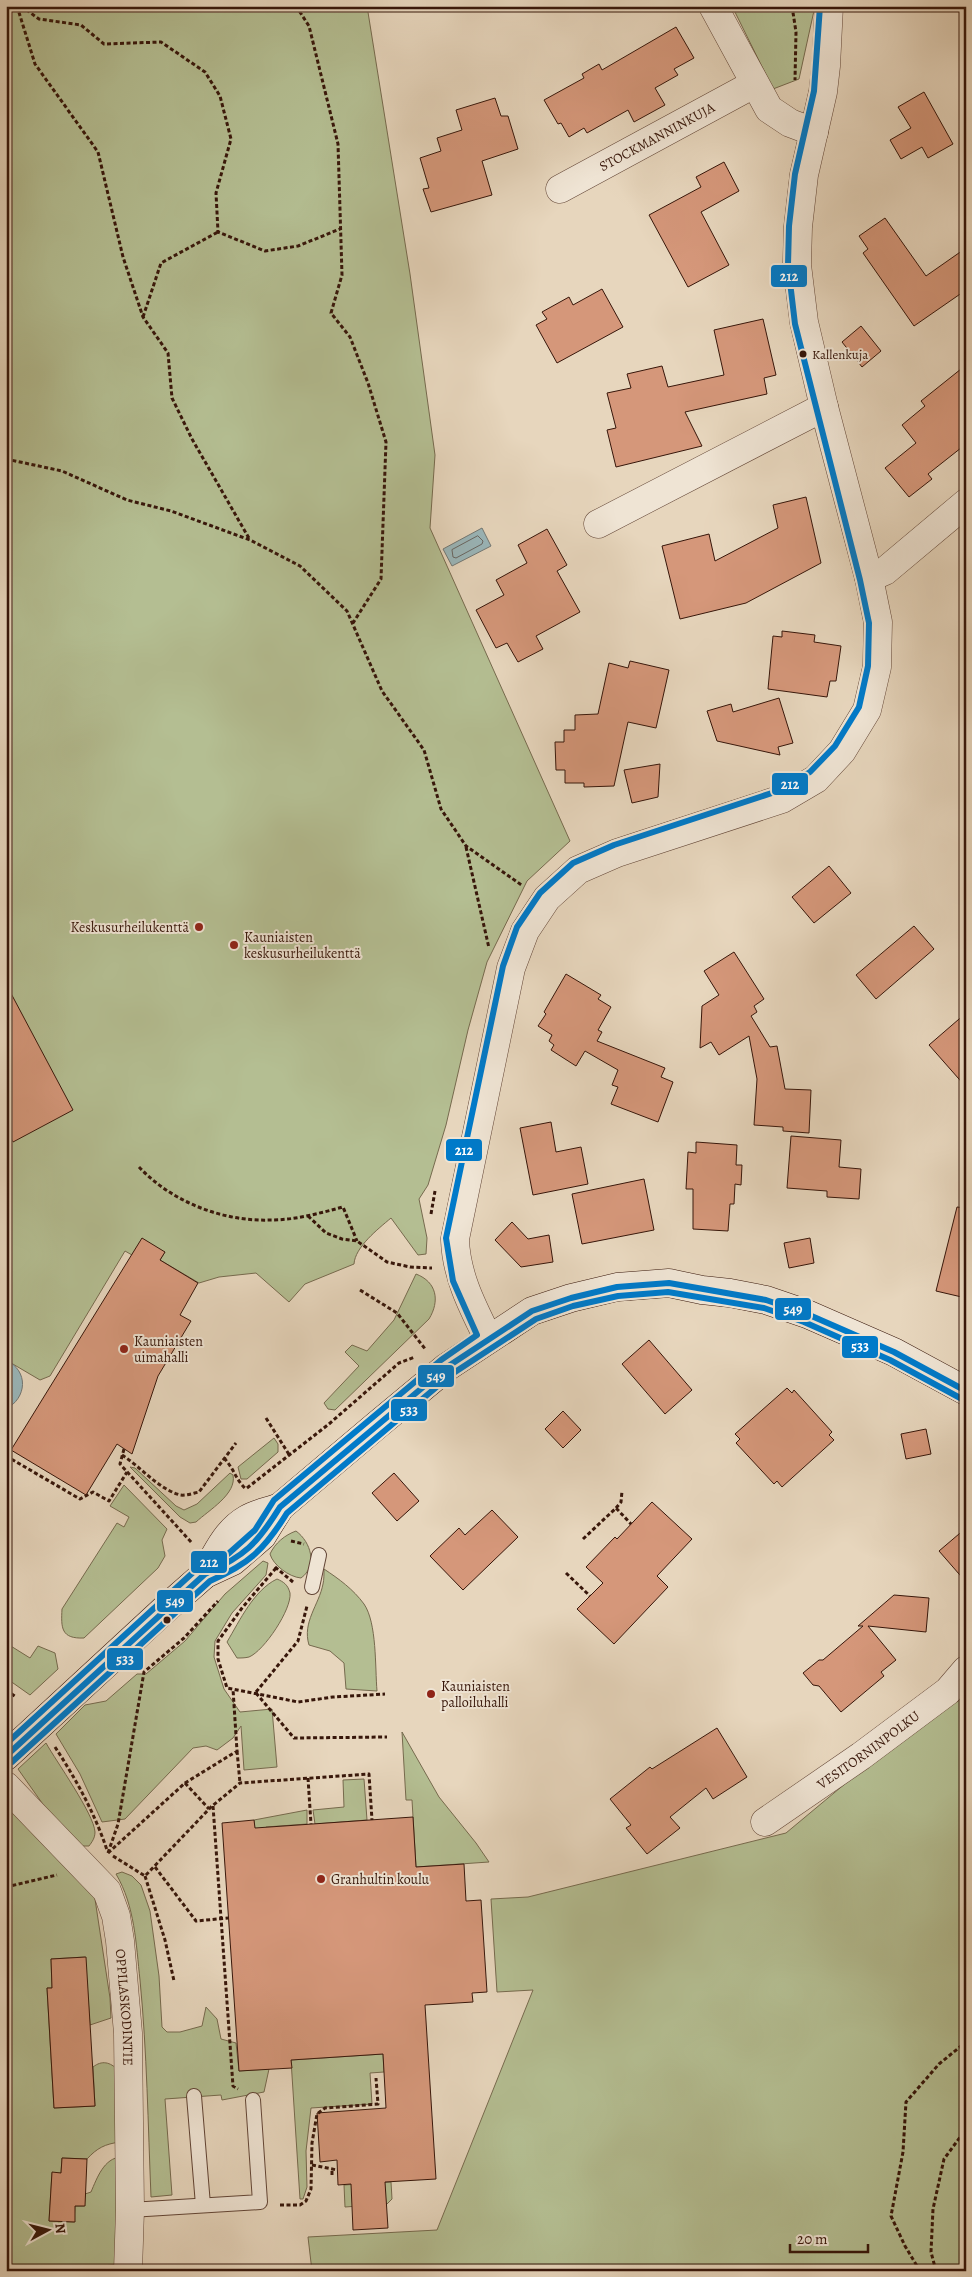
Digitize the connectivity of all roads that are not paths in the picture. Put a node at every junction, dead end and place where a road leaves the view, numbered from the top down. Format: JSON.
{"nodes":[{"id":1,"x":713,"y":6,"type":"edge"},
{"id":2,"x":829,"y":6,"type":"edge"},
{"id":3,"x":754,"y":84,"type":"junction"},
{"id":4,"x":802,"y":127,"type":"junction"},
{"id":5,"x":560,"y":189,"type":"dead end"},
{"id":6,"x":824,"y":407,"type":"junction"},
{"id":7,"x":966,"y":503,"type":"edge"},
{"id":8,"x":598,"y":524,"type":"dead end"},
{"id":9,"x":869,"y":578,"type":"junction"},
{"id":10,"x":488,"y":1338,"type":"junction"},
{"id":11,"x":966,"y":1391,"type":"edge"},
{"id":12,"x":319,"y":1555,"type":"dead end"},
{"id":13,"x":312,"y":1587,"type":"road end"},
{"id":14,"x":966,"y":1670,"type":"edge"},
{"id":15,"x":6,"y":1756,"type":"edge"},
{"id":16,"x":6,"y":1786,"type":"edge"},
{"id":17,"x":765,"y":1822,"type":"dead end"},
{"id":18,"x":194,"y":2096,"type":"dead end"},
{"id":19,"x":253,"y":2100,"type":"road end"},
{"id":20,"x":203,"y":2205,"type":"junction"},
{"id":21,"x":130,"y":2210,"type":"junction"},
{"id":22,"x":128,"y":2271,"type":"edge"}],
"edges":[{"from":1,"to":3,"type":"street"},
{"from":2,"to":4,"type":"street"},
{"from":3,"to":4,"type":"street"},
{"from":3,"to":5,"type":"street","name":"STOCKMANNINKUJA"},
{"from":4,"to":6,"type":"street"},
{"from":6,"to":8,"type":"street"},
{"from":6,"to":9,"type":"street"},
{"from":7,"to":9,"type":"street"},
{"from":9,"to":10,"type":"street"},
{"from":10,"to":11,"type":"street"},
{"from":10,"to":15,"type":"street"},
{"from":12,"to":13,"type":"lane"},
{"from":14,"to":17,"type":"street","name":"VESITORNINPOLKU"},
{"from":16,"to":21,"type":"street","name":"OPPILASKODINTIE"},
{"from":18,"to":20,"type":"lane"},
{"from":19,"to":20,"type":"lane"},
{"from":20,"to":21,"type":"lane"},
{"from":21,"to":22,"type":"street","name":"OPPILASKODINTIE"}]}
